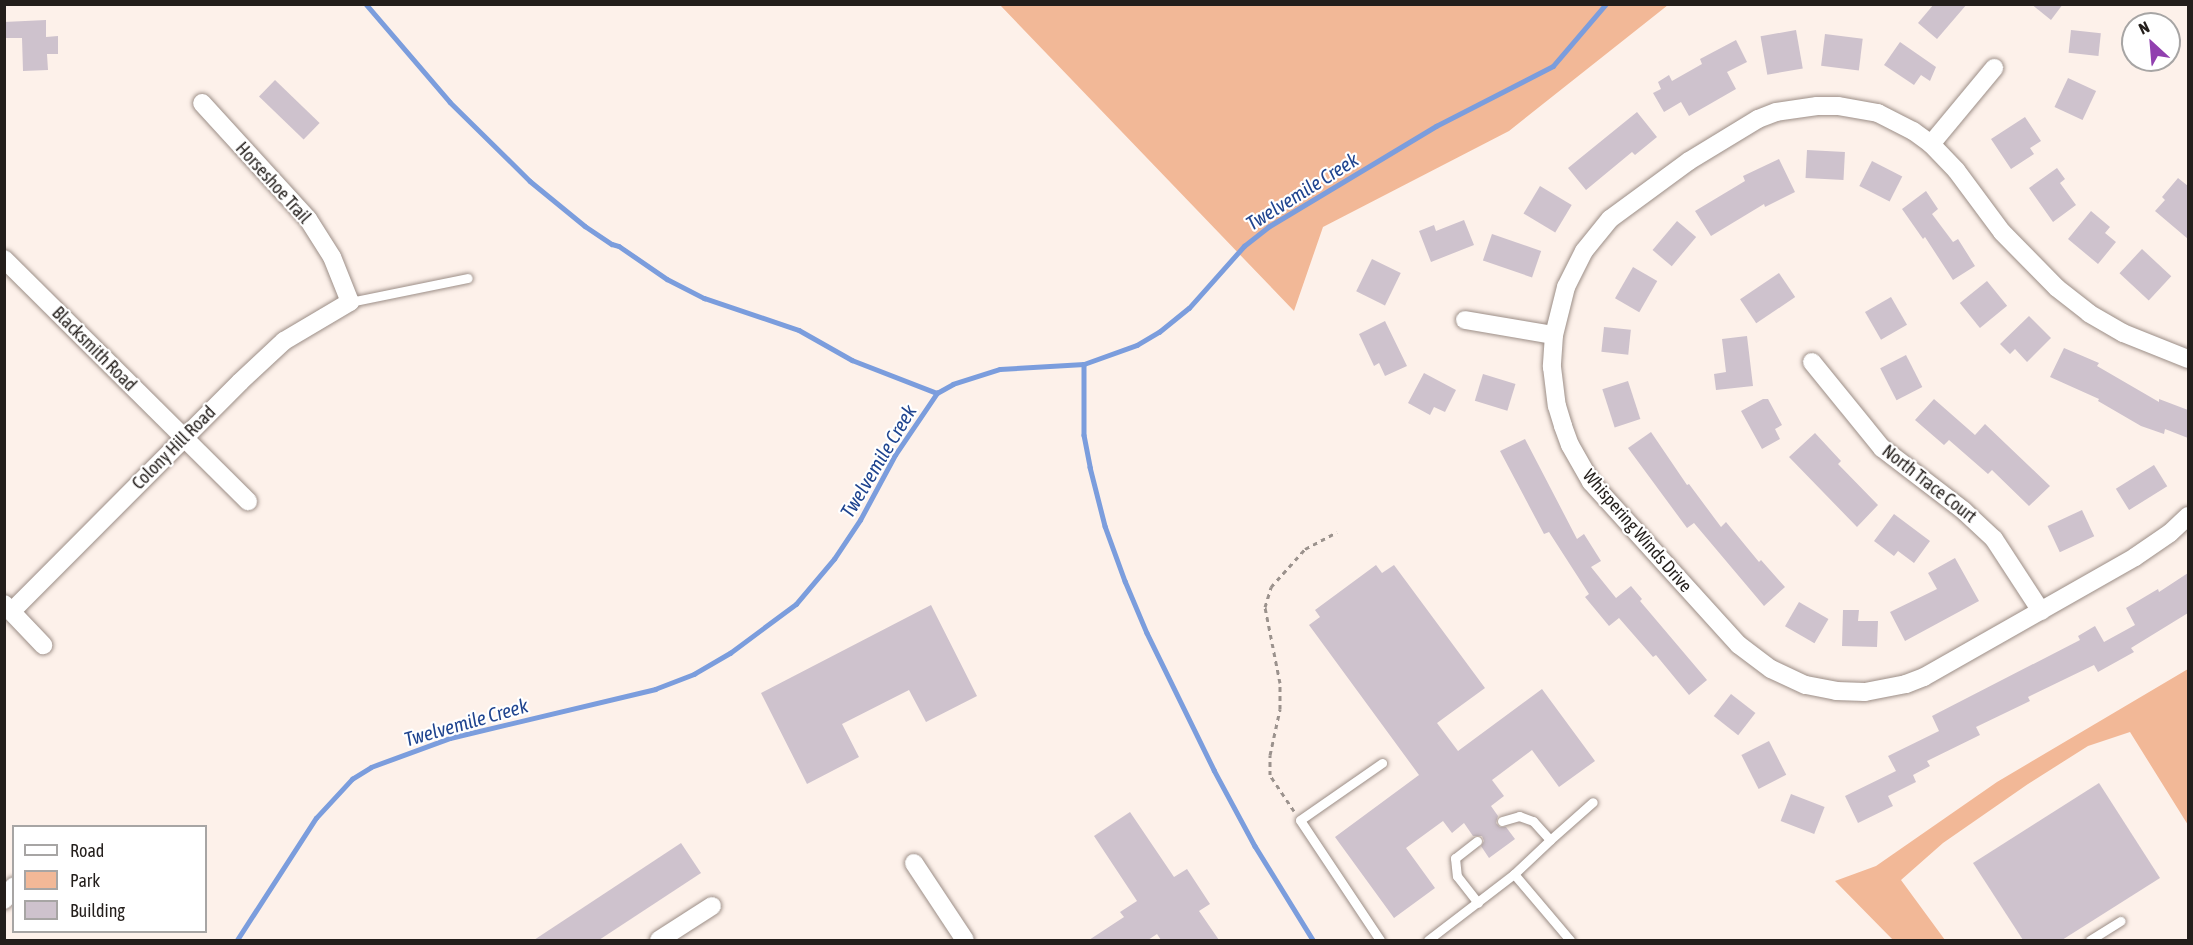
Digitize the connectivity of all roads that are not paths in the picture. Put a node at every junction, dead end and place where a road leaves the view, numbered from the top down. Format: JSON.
{"nodes":[{"id":1,"x":1994,"y":68,"type":"dead end"},
{"id":2,"x":202,"y":103,"type":"dead end"},
{"id":3,"x":1930,"y":144,"type":"junction"},
{"id":4,"x":4,"y":259,"type":"edge"},
{"id":5,"x":468,"y":278,"type":"dead end"},
{"id":6,"x":350,"y":302,"type":"junction"},
{"id":7,"x":1465,"y":320,"type":"dead end"},
{"id":8,"x":1554,"y":335,"type":"junction"},
{"id":9,"x":2188,"y":359,"type":"edge"},
{"id":10,"x":1812,"y":362,"type":"dead end"},
{"id":11,"x":184,"y":439,"type":"junction"},
{"id":12,"x":248,"y":501,"type":"dead end"},
{"id":13,"x":2188,"y":516,"type":"edge"},
{"id":14,"x":8,"y":607,"type":"edge"},
{"id":15,"x":2041,"y":610,"type":"junction"},
{"id":16,"x":43,"y":645,"type":"dead end"},
{"id":17,"x":1382,"y":762,"type":"dead end"},
{"id":18,"x":1593,"y":802,"type":"dead end"},
{"id":19,"x":1502,"y":821,"type":"dead end"},
{"id":20,"x":1550,"y":840,"type":"junction"},
{"id":21,"x":1477,"y":841,"type":"dead end"},
{"id":22,"x":914,"y":863,"type":"dead end"},
{"id":23,"x":1514,"y":874,"type":"junction"},
{"id":24,"x":1478,"y":903,"type":"junction"},
{"id":25,"x":712,"y":906,"type":"dead end"},
{"id":26,"x":2120,"y":921,"type":"dead end"},
{"id":27,"x":658,"y":940,"type":"edge"},
{"id":28,"x":965,"y":940,"type":"edge"},
{"id":29,"x":1380,"y":940,"type":"edge"},
{"id":30,"x":1428,"y":940,"type":"edge"},
{"id":31,"x":1570,"y":940,"type":"edge"},
{"id":32,"x":2090,"y":940,"type":"edge"}],
"edges":[{"from":1,"to":3,"type":"street"},
{"from":2,"to":6,"type":"street","name":"Horseshoe Trail"},
{"from":3,"to":8,"type":"street","name":"Whispering Winds Drive"},
{"from":3,"to":9,"type":"street","name":"Whispering Winds Drive"},
{"from":4,"to":11,"type":"street","name":"Blacksmith Road"},
{"from":5,"to":6,"type":"lane"},
{"from":6,"to":11,"type":"street","name":"Colony Hill Road"},
{"from":7,"to":8,"type":"street"},
{"from":8,"to":15,"type":"street","name":"Whispering Winds Drive"},
{"from":10,"to":15,"type":"street","name":"North Trace Court"},
{"from":11,"to":12,"type":"street","name":"Blacksmith Road"},
{"from":11,"to":14,"type":"street","name":"Colony Hill Road"},
{"from":13,"to":15,"type":"street","name":"Whispering Winds Drive"},
{"from":14,"to":16,"type":"street"},
{"from":17,"to":29,"type":"lane"},
{"from":18,"to":20,"type":"lane"},
{"from":19,"to":20,"type":"lane"},
{"from":20,"to":23,"type":"lane"},
{"from":21,"to":24,"type":"lane"},
{"from":22,"to":28,"type":"street"},
{"from":23,"to":24,"type":"lane"},
{"from":23,"to":31,"type":"lane"},
{"from":24,"to":30,"type":"lane"},
{"from":25,"to":27,"type":"street"},
{"from":26,"to":32,"type":"lane"}]}
